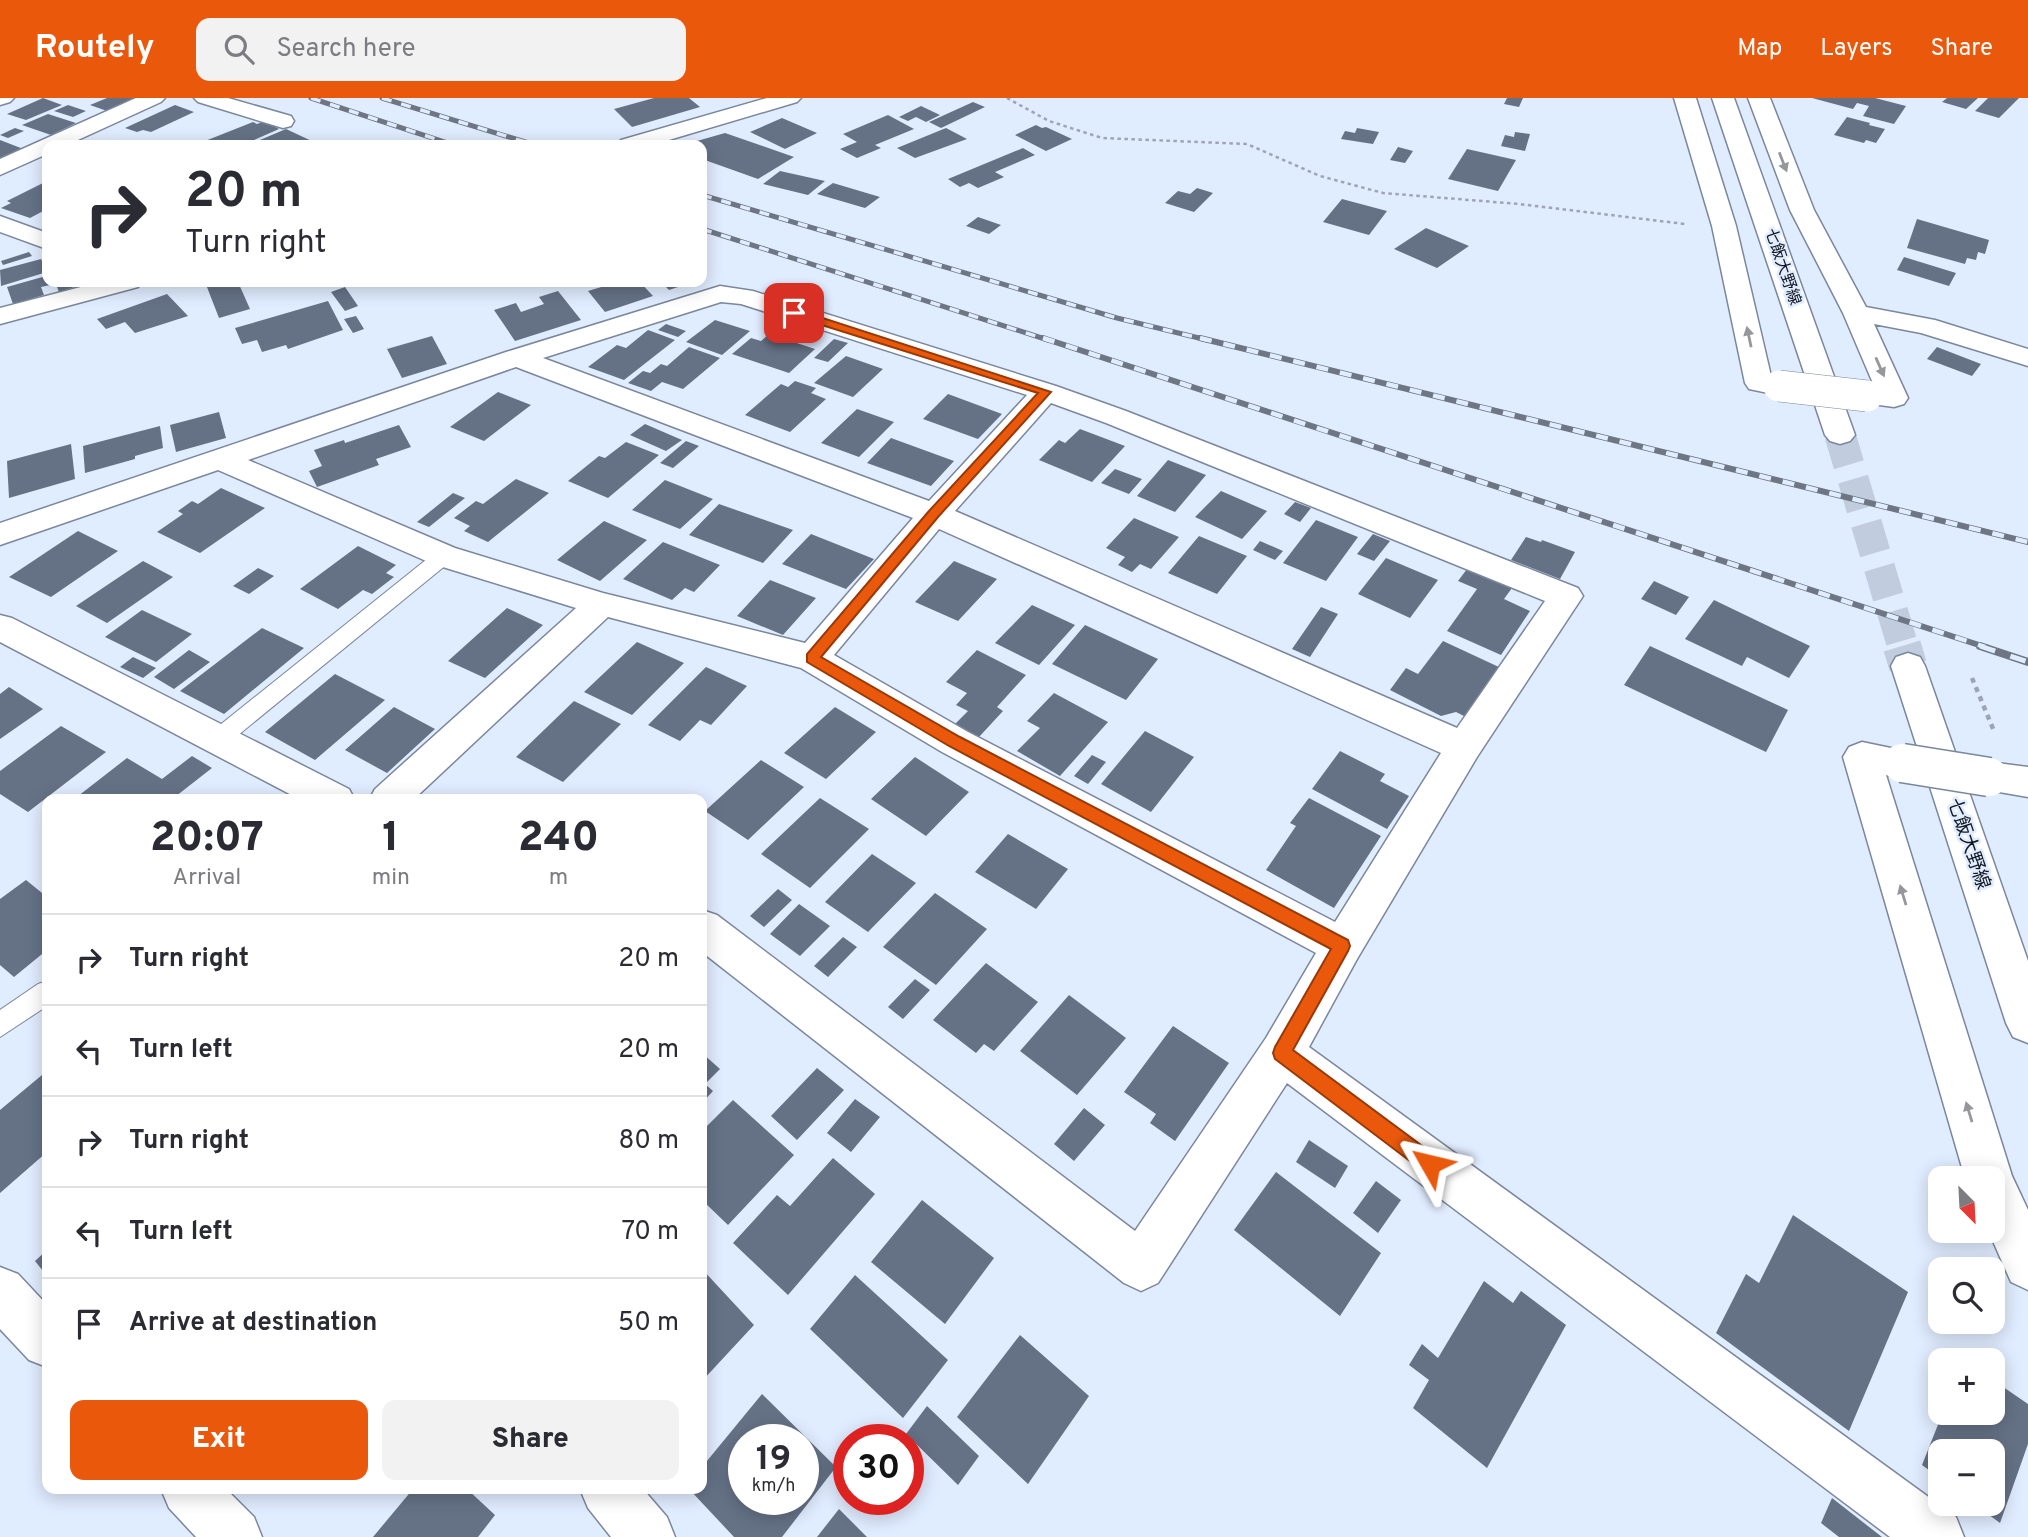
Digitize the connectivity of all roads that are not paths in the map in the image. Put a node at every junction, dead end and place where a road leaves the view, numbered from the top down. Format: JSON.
{"nodes":[{"id":1,"x":154,"y":98,"type":"edge"},
{"id":2,"x":205,"y":98,"type":"edge"},
{"id":3,"x":790,"y":98,"type":"edge"},
{"id":4,"x":1685,"y":98,"type":"edge"},
{"id":5,"x":1723,"y":98,"type":"edge"},
{"id":6,"x":1759,"y":98,"type":"edge"},
{"id":7,"x":283,"y":121,"type":"dead end"},
{"id":8,"x":61,"y":140,"type":"edge"},
{"id":9,"x":646,"y":140,"type":"edge"},
{"id":10,"x":42,"y":149,"type":"edge"},
{"id":11,"x":0,"y":167,"type":"edge"},
{"id":12,"x":0,"y":223,"type":"edge"},
{"id":13,"x":42,"y":240,"type":"edge"},
{"id":14,"x":109,"y":287,"type":"edge"},
{"id":15,"x":1856,"y":313,"type":"junction"},
{"id":16,"x":0,"y":316,"type":"edge"},
{"id":17,"x":516,"y":358,"type":"junction"},
{"id":18,"x":2028,"y":358,"type":"edge"},
{"id":19,"x":1046,"y":392,"type":"junction"},
{"id":20,"x":1840,"y":435,"type":"tunnel mouth"},
{"id":21,"x":219,"y":459,"type":"junction"},
{"id":22,"x":933,"y":514,"type":"junction"},
{"id":23,"x":0,"y":534,"type":"edge"},
{"id":24,"x":444,"y":556,"type":"junction"},
{"id":25,"x":602,"y":604,"type":"junction"},
{"id":26,"x":0,"y":627,"type":"edge"},
{"id":27,"x":812,"y":658,"type":"junction"},
{"id":28,"x":1908,"y":666,"type":"tunnel mouth"},
{"id":29,"x":218,"y":739,"type":"junction"},
{"id":30,"x":1464,"y":747,"type":"junction"},
{"id":31,"x":2028,"y":782,"type":"edge"},
{"id":32,"x":324,"y":794,"type":"edge"},
{"id":33,"x":395,"y":794,"type":"edge"},
{"id":34,"x":707,"y":932,"type":"edge"},
{"id":35,"x":1342,"y":946,"type":"junction"},
{"id":36,"x":42,"y":996,"type":"edge"},
{"id":37,"x":2028,"y":1023,"type":"edge"},
{"id":38,"x":0,"y":1026,"type":"edge"},
{"id":39,"x":1282,"y":1053,"type":"junction"},
{"id":40,"x":1985,"y":1166,"type":"edge"},
{"id":41,"x":2006,"y":1217,"type":"edge"},
{"id":42,"x":2028,"y":1265,"type":"edge"},
{"id":43,"x":0,"y":1292,"type":"edge"},
{"id":44,"x":42,"y":1337,"type":"edge"},
{"id":45,"x":193,"y":1494,"type":"edge"},
{"id":46,"x":611,"y":1494,"type":"edge"},
{"id":47,"x":234,"y":1537,"type":"edge"},
{"id":48,"x":648,"y":1537,"type":"edge"},
{"id":49,"x":1936,"y":1537,"type":"edge"}],
"edges":[{"from":1,"to":8,"type":"street"},
{"from":2,"to":7,"type":"street"},
{"from":3,"to":9,"type":"street"},
{"from":15,"to":4,"type":"street","one_way":true,"bridge":true},
{"from":5,"to":20,"type":"street","name":"七飯大野線"},
{"from":6,"to":15,"type":"street","one_way":true},
{"from":10,"to":11,"type":"street"},
{"from":12,"to":13,"type":"street"},
{"from":14,"to":16,"type":"street"},
{"from":15,"to":18,"type":"street"},
{"from":17,"to":19,"type":"street"},
{"from":17,"to":21,"type":"street"},
{"from":17,"to":22,"type":"street"},
{"from":19,"to":22,"type":"street"},
{"from":19,"to":30,"type":"street"},
{"from":21,"to":23,"type":"street"},
{"from":21,"to":24,"type":"street"},
{"from":22,"to":27,"type":"street"},
{"from":22,"to":30,"type":"street"},
{"from":24,"to":25,"type":"street"},
{"from":24,"to":29,"type":"lane"},
{"from":25,"to":27,"type":"street"},
{"from":25,"to":33,"type":"street"},
{"from":26,"to":29,"type":"street"},
{"from":27,"to":35,"type":"street"},
{"from":28,"to":37,"type":"street","name":"七飯大野線"},
{"from":29,"to":32,"type":"street"},
{"from":30,"to":35,"type":"street"},
{"from":40,"to":31,"type":"street","one_way":true,"bridge":true},
{"from":34,"to":39,"type":"street"},
{"from":35,"to":39,"type":"street"},
{"from":36,"to":38,"type":"lane"},
{"from":39,"to":49,"type":"street"},
{"from":41,"to":42,"type":"street"},
{"from":43,"to":44,"type":"street"},
{"from":45,"to":47,"type":"street"},
{"from":46,"to":48,"type":"street"}]}
